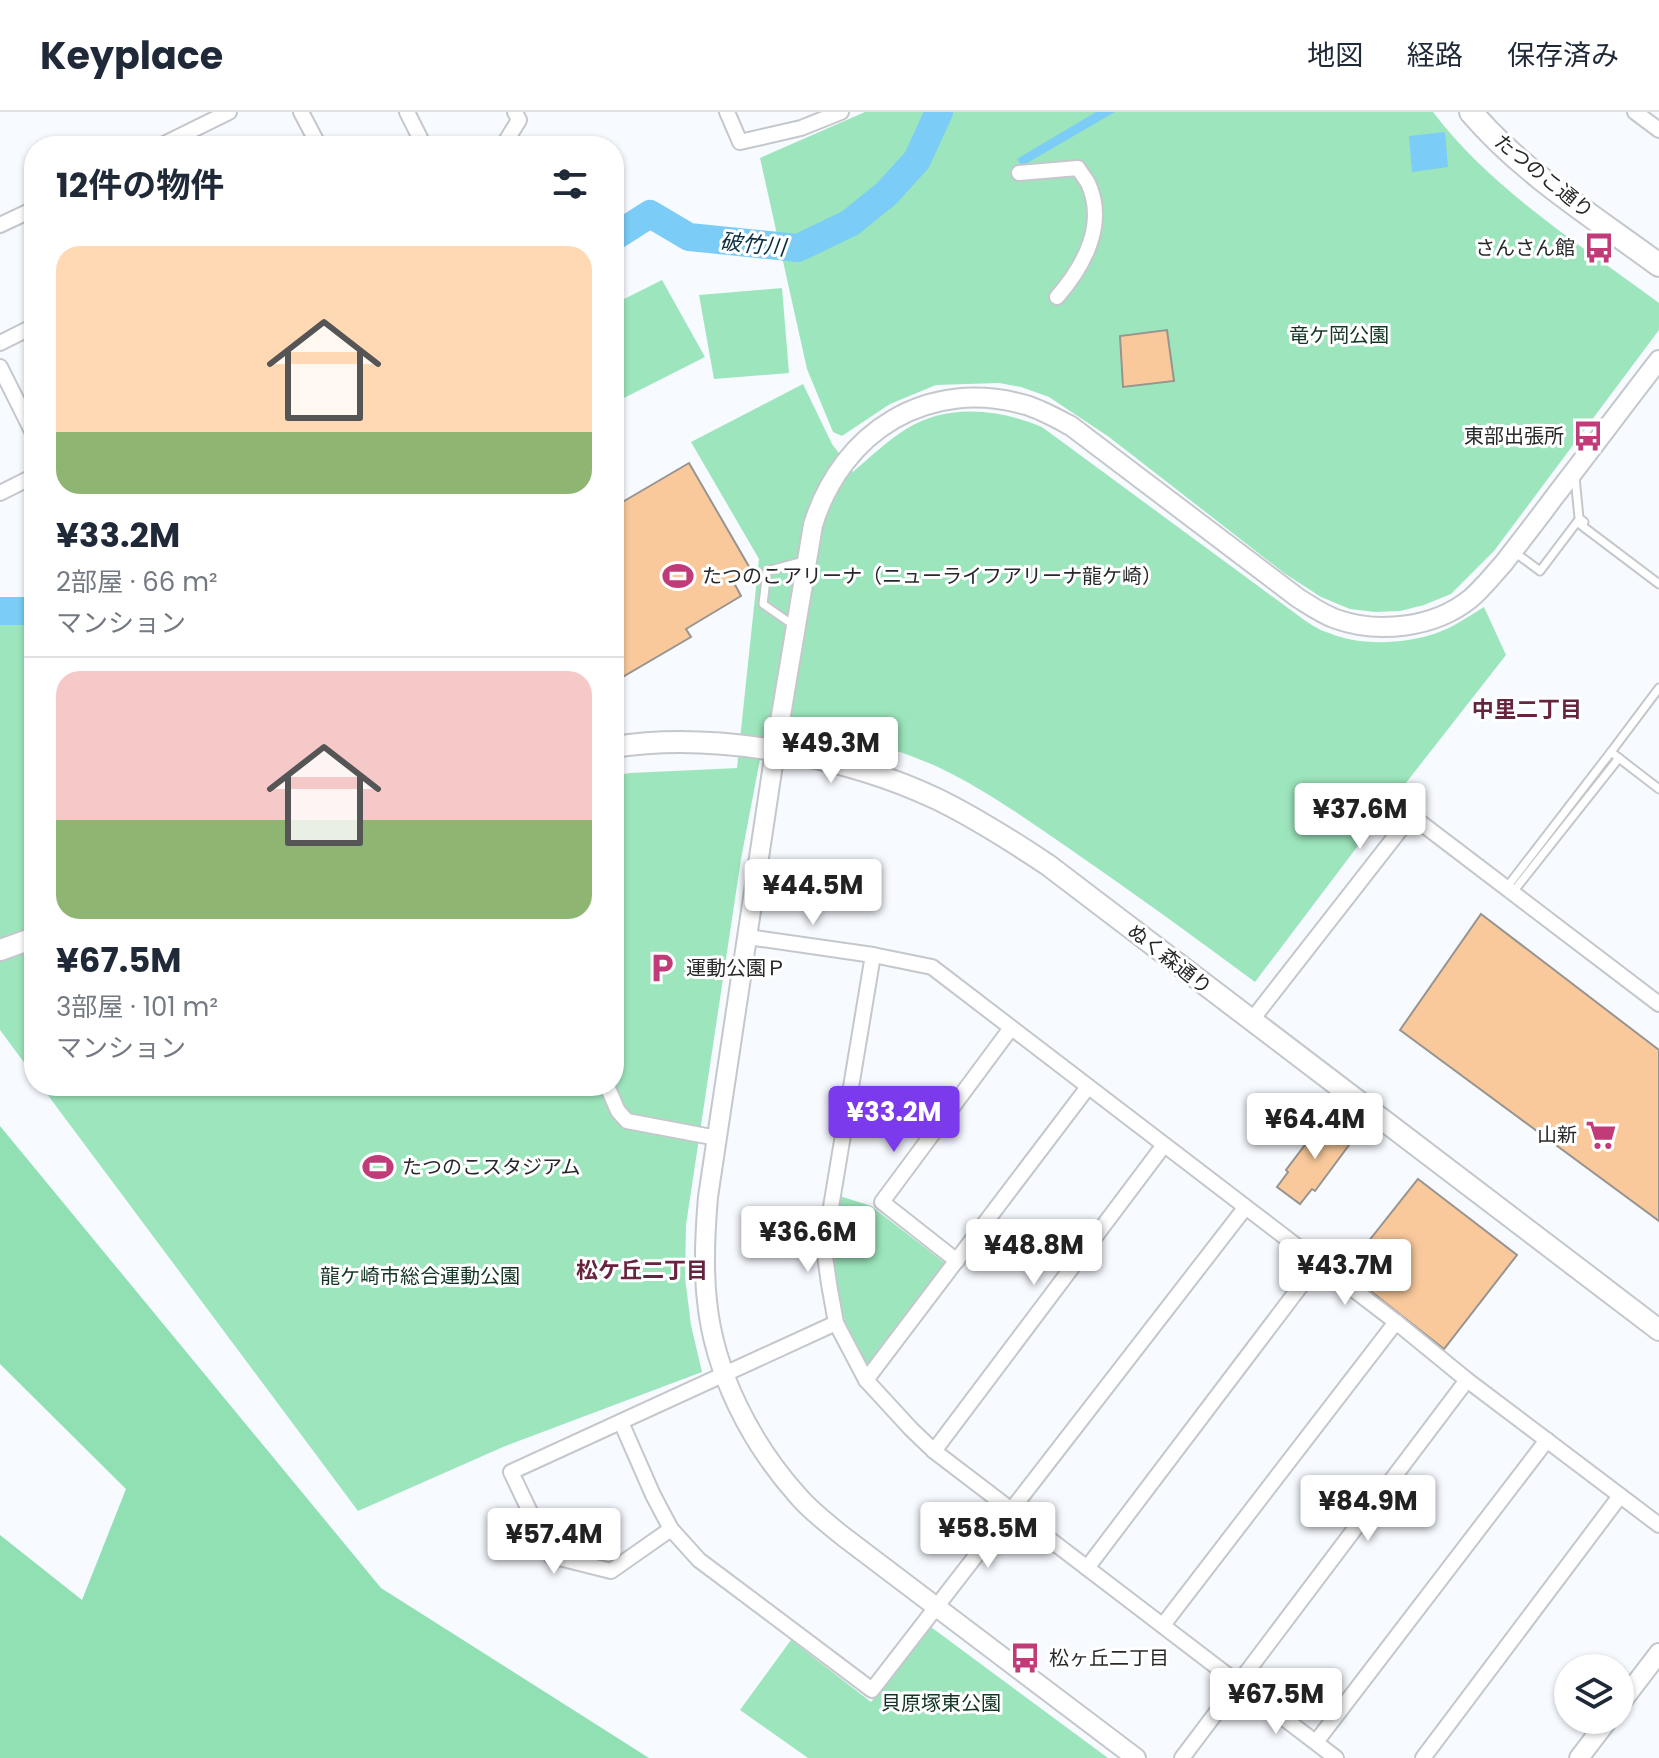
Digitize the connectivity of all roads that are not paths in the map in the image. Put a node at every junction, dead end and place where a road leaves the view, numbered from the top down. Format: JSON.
{"nodes":[{"id":1,"x":229,"y":112,"type":"edge"},
{"id":2,"x":301,"y":112,"type":"edge"},
{"id":3,"x":407,"y":112,"type":"edge"},
{"id":4,"x":515,"y":112,"type":"edge"},
{"id":5,"x":727,"y":112,"type":"edge"},
{"id":6,"x":1471,"y":112,"type":"edge"},
{"id":7,"x":839,"y":113,"type":"edge"},
{"id":8,"x":1640,"y":114,"type":"edge"},
{"id":9,"x":1659,"y":130,"type":"edge"},
{"id":10,"x":180,"y":136,"type":"edge"},
{"id":11,"x":314,"y":136,"type":"edge"},
{"id":12,"x":419,"y":136,"type":"edge"},
{"id":13,"x":509,"y":136,"type":"edge"},
{"id":14,"x":1019,"y":173,"type":"dead end"},
{"id":15,"x":24,"y":214,"type":"edge"},
{"id":16,"x":0,"y":225,"type":"edge"},
{"id":17,"x":1659,"y":265,"type":"edge"},
{"id":18,"x":1057,"y":297,"type":"dead end"},
{"id":19,"x":24,"y":331,"type":"edge"},
{"id":20,"x":0,"y":343,"type":"edge"},
{"id":21,"x":1659,"y":360,"type":"edge"},
{"id":22,"x":0,"y":367,"type":"edge"},
{"id":23,"x":24,"y":415,"type":"edge"},
{"id":24,"x":1575,"y":471,"type":"junction"},
{"id":25,"x":24,"y":481,"type":"edge"},
{"id":26,"x":0,"y":493,"type":"edge"},
{"id":27,"x":1513,"y":551,"type":"junction"},
{"id":28,"x":807,"y":560,"type":"junction"},
{"id":29,"x":1659,"y":582,"type":"edge"},
{"id":30,"x":796,"y":627,"type":"junction"},
{"id":31,"x":1659,"y":688,"type":"edge"},
{"id":32,"x":624,"y":746,"type":"edge"},
{"id":33,"x":775,"y":751,"type":"junction"},
{"id":34,"x":1611,"y":752,"type":"junction"},
{"id":35,"x":1619,"y":758,"type":"junction"},
{"id":36,"x":1659,"y":789,"type":"edge"},
{"id":37,"x":1510,"y":890,"type":"junction"},
{"id":38,"x":748,"y":937,"type":"junction"},
{"id":39,"x":24,"y":942,"type":"edge"},
{"id":40,"x":0,"y":950,"type":"edge"},
{"id":41,"x":873,"y":955,"type":"junction"},
{"id":42,"x":1659,"y":1004,"type":"edge"},
{"id":43,"x":1251,"y":1021,"type":"junction"},
{"id":44,"x":1011,"y":1028,"type":"junction"},
{"id":45,"x":1088,"y":1087,"type":"junction"},
{"id":46,"x":611,"y":1096,"type":"edge"},
{"id":47,"x":717,"y":1138,"type":"junction"},
{"id":48,"x":1164,"y":1145,"type":"junction"},
{"id":49,"x":1245,"y":1208,"type":"junction"},
{"id":50,"x":957,"y":1261,"type":"junction"},
{"id":51,"x":1318,"y":1263,"type":"junction"},
{"id":52,"x":1396,"y":1322,"type":"junction"},
{"id":53,"x":836,"y":1323,"type":"junction"},
{"id":54,"x":1659,"y":1330,"type":"edge"},
{"id":55,"x":724,"y":1375,"type":"junction"},
{"id":56,"x":866,"y":1380,"type":"junction"},
{"id":57,"x":1467,"y":1380,"type":"junction"},
{"id":58,"x":621,"y":1422,"type":"junction"},
{"id":59,"x":1547,"y":1440,"type":"junction"},
{"id":60,"x":934,"y":1451,"type":"junction"},
{"id":61,"x":1620,"y":1496,"type":"junction"},
{"id":62,"x":1010,"y":1510,"type":"junction"},
{"id":63,"x":1659,"y":1525,"type":"edge"},
{"id":64,"x":671,"y":1529,"type":"junction"},
{"id":65,"x":1087,"y":1568,"type":"junction"},
{"id":66,"x":936,"y":1608,"type":"junction"},
{"id":67,"x":1163,"y":1625,"type":"junction"},
{"id":68,"x":1659,"y":1653,"type":"edge"},
{"id":69,"x":1239,"y":1684,"type":"junction"},
{"id":70,"x":1634,"y":1686,"type":"edge"},
{"id":71,"x":1597,"y":1734,"type":"edge"},
{"id":72,"x":1316,"y":1742,"type":"junction"},
{"id":73,"x":1136,"y":1758,"type":"edge"},
{"id":74,"x":1182,"y":1758,"type":"edge"},
{"id":75,"x":1336,"y":1758,"type":"edge"},
{"id":76,"x":1423,"y":1758,"type":"edge"},
{"id":77,"x":1579,"y":1758,"type":"edge"}],
"edges":[{"from":1,"to":10,"type":"street"},
{"from":2,"to":11,"type":"street"},
{"from":3,"to":12,"type":"street"},
{"from":4,"to":13,"type":"street"},
{"from":5,"to":7,"type":"street"},
{"from":6,"to":17,"type":"main road","name":"たつのこ通り"},
{"from":8,"to":9,"type":"street"},
{"from":14,"to":18,"type":"street"},
{"from":15,"to":16,"type":"street"},
{"from":19,"to":20,"type":"street"},
{"from":21,"to":24,"type":"street"},
{"from":22,"to":23,"type":"street"},
{"from":24,"to":27,"type":"street"},
{"from":24,"to":29,"type":"lane"},
{"from":25,"to":26,"type":"street"},
{"from":27,"to":28,"type":"street"},
{"from":27,"to":29,"type":"lane"},
{"from":28,"to":30,"type":"street"},
{"from":28,"to":30,"type":"lane"},
{"from":30,"to":33,"type":"street"},
{"from":31,"to":34,"type":"lane"},
{"from":32,"to":33,"type":"main road","name":"ぬく森通り"},
{"from":33,"to":38,"type":"street"},
{"from":33,"to":43,"type":"main road","name":"ぬく森通り"},
{"from":34,"to":35,"type":"lane"},
{"from":34,"to":37,"type":"lane"},
{"from":35,"to":36,"type":"lane"},
{"from":35,"to":37,"type":"lane"},
{"from":37,"to":42,"type":"street"},
{"from":37,"to":43,"type":"street"},
{"from":38,"to":41,"type":"street"},
{"from":38,"to":47,"type":"street"},
{"from":39,"to":40,"type":"main road"},
{"from":41,"to":44,"type":"street"},
{"from":41,"to":53,"type":"street"},
{"from":43,"to":54,"type":"main road","name":"ぬく森通り"},
{"from":44,"to":45,"type":"street"},
{"from":44,"to":50,"type":"street"},
{"from":45,"to":48,"type":"street"},
{"from":45,"to":50,"type":"street"},
{"from":46,"to":47,"type":"street"},
{"from":47,"to":55,"type":"street"},
{"from":48,"to":49,"type":"street"},
{"from":48,"to":60,"type":"street"},
{"from":49,"to":51,"type":"street"},
{"from":49,"to":62,"type":"street"},
{"from":50,"to":56,"type":"street"},
{"from":51,"to":52,"type":"street"},
{"from":51,"to":65,"type":"street"},
{"from":52,"to":57,"type":"street"},
{"from":52,"to":67,"type":"street"},
{"from":53,"to":55,"type":"street"},
{"from":53,"to":56,"type":"street"},
{"from":55,"to":58,"type":"street"},
{"from":55,"to":66,"type":"street"},
{"from":56,"to":60,"type":"street"},
{"from":57,"to":59,"type":"street"},
{"from":57,"to":69,"type":"street"},
{"from":58,"to":64,"type":"street"},
{"from":58,"to":64,"type":"street"},
{"from":59,"to":61,"type":"street"},
{"from":59,"to":72,"type":"street"},
{"from":60,"to":62,"type":"street"},
{"from":61,"to":63,"type":"street"},
{"from":61,"to":76,"type":"street"},
{"from":62,"to":65,"type":"street"},
{"from":62,"to":66,"type":"street"},
{"from":64,"to":66,"type":"street"},
{"from":65,"to":67,"type":"street"},
{"from":66,"to":73,"type":"street"},
{"from":67,"to":69,"type":"street"},
{"from":68,"to":70,"type":"street"},
{"from":69,"to":72,"type":"street"},
{"from":69,"to":74,"type":"street"},
{"from":71,"to":77,"type":"street"},
{"from":72,"to":75,"type":"street"}]}
